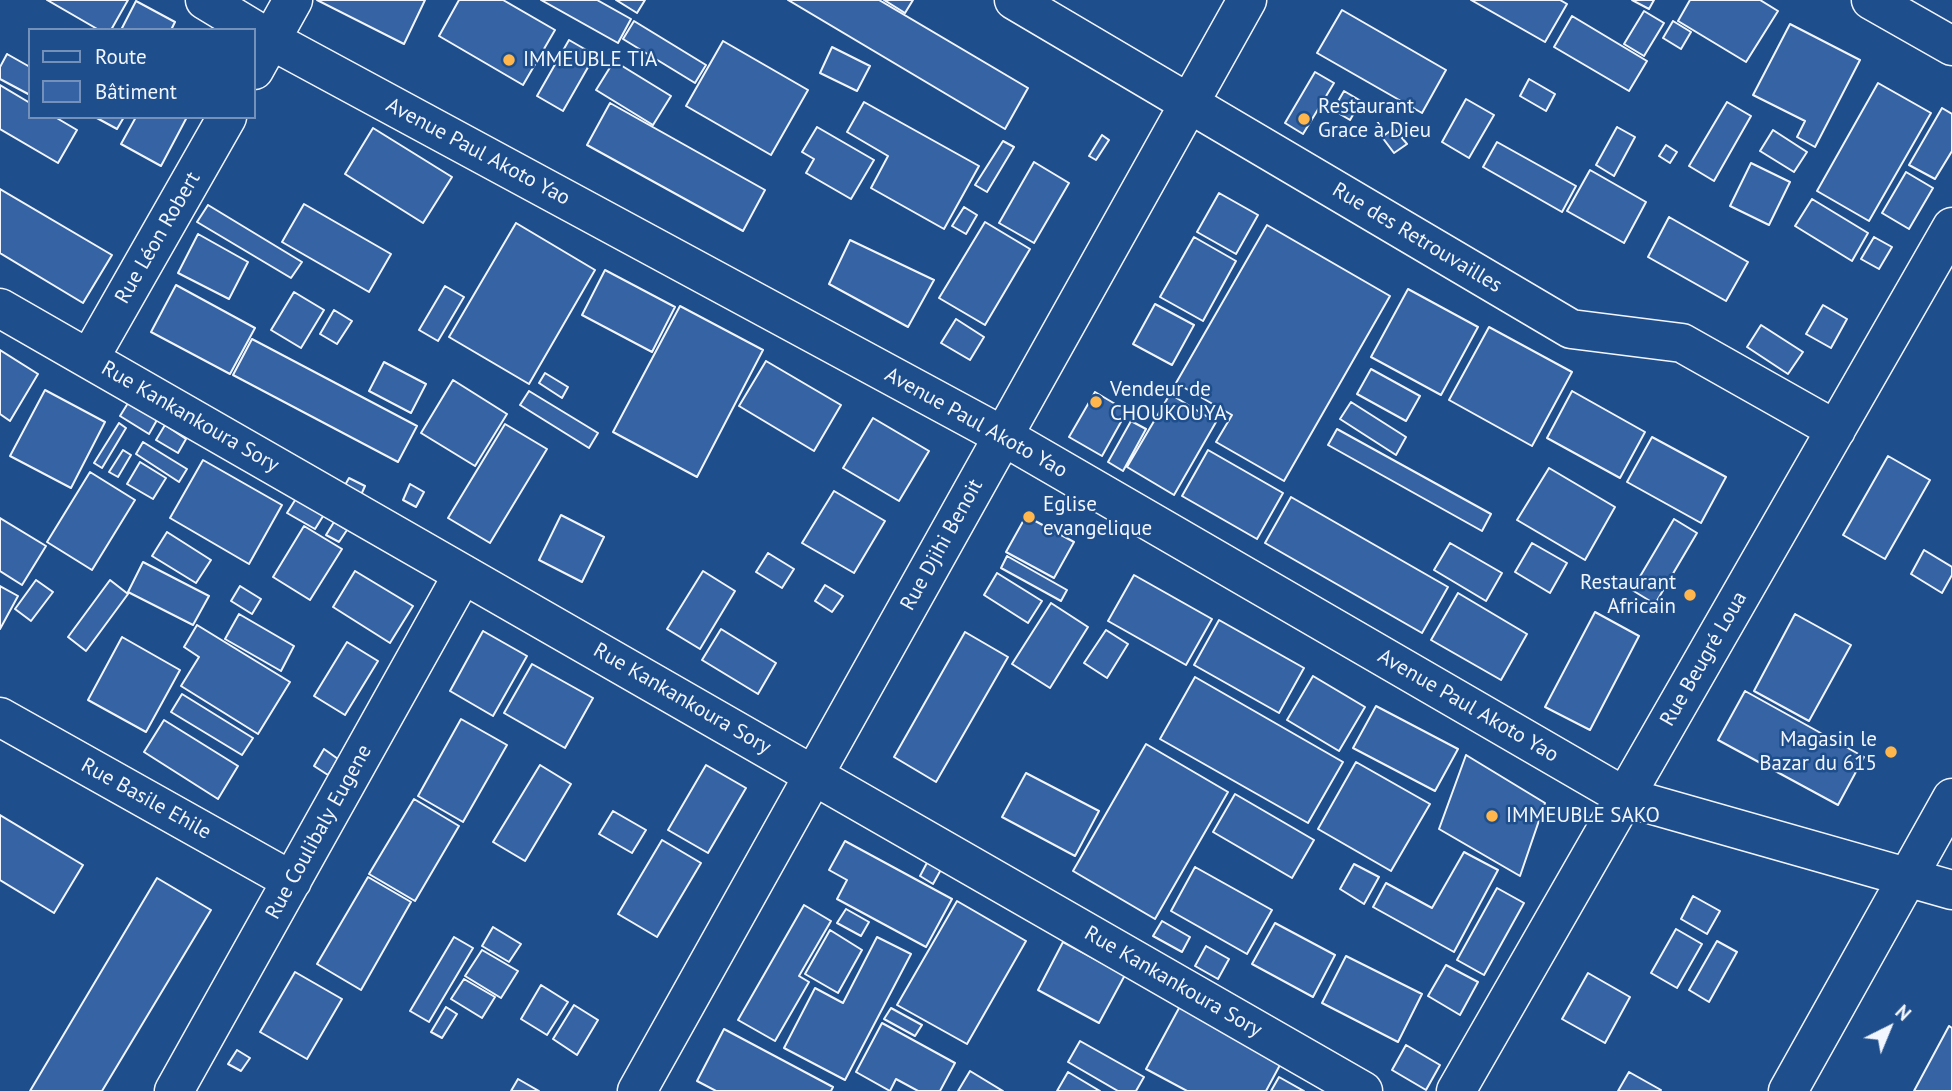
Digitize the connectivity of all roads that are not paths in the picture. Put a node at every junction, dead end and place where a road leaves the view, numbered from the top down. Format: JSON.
{"nodes":[{"id":1,"x":205,"y":0,"type":"edge"},
{"id":2,"x":293,"y":0,"type":"edge"},
{"id":3,"x":1014,"y":0,"type":"edge"},
{"id":4,"x":1247,"y":0,"type":"edge"},
{"id":5,"x":1871,"y":0,"type":"edge"},
{"id":6,"x":235,"y":28,"type":"edge"},
{"id":7,"x":1952,"y":46,"type":"edge"},
{"id":8,"x":263,"y":55,"type":"edge"},
{"id":9,"x":1189,"y":103,"type":"junction"},
{"id":10,"x":226,"y":119,"type":"edge"},
{"id":11,"x":1952,"y":227,"type":"edge"},
{"id":12,"x":0,"y":308,"type":"edge"},
{"id":13,"x":89,"y":359,"type":"junction"},
{"id":14,"x":1836,"y":430,"type":"junction"},
{"id":15,"x":1003,"y":436,"type":"junction"},
{"id":16,"x":463,"y":573,"type":"junction"},
{"id":17,"x":0,"y":717,"type":"edge"},
{"id":18,"x":814,"y":775,"type":"junction"},
{"id":19,"x":1625,"y":797,"type":"junction"},
{"id":20,"x":1952,"y":798,"type":"edge"},
{"id":21,"x":1907,"y":878,"type":"junction"},
{"id":22,"x":292,"y":881,"type":"junction"},
{"id":23,"x":1952,"y":890,"type":"edge"},
{"id":24,"x":174,"y":1091,"type":"edge"},
{"id":25,"x":637,"y":1091,"type":"edge"},
{"id":26,"x":1363,"y":1091,"type":"edge"},
{"id":27,"x":1456,"y":1091,"type":"edge"},
{"id":28,"x":1788,"y":1091,"type":"edge"}],
"edges":[{"from":1,"to":6,"type":"street","name":"Avenue Paul Akoto Yao"},
{"from":2,"to":8,"type":"street"},
{"from":3,"to":9,"type":"street","name":"Rue des Retrouvailles"},
{"from":4,"to":9,"type":"street","name":"Rue Djihi Benoit"},
{"from":5,"to":7,"type":"street"},
{"from":8,"to":15,"type":"street","name":"Avenue Paul Akoto Yao"},
{"from":9,"to":14,"type":"street","name":"Rue des Retrouvailles"},
{"from":9,"to":15,"type":"street","name":"Rue Djihi Benoit"},
{"from":10,"to":13,"type":"street","name":"Rue Léon Robert"},
{"from":11,"to":14,"type":"street","name":"Rue Beugré Loua"},
{"from":12,"to":13,"type":"street","name":"Rue Kankankoura Sory"},
{"from":13,"to":16,"type":"street","name":"Rue Kankankoura Sory"},
{"from":14,"to":19,"type":"street","name":"Rue Beugré Loua"},
{"from":15,"to":18,"type":"street","name":"Rue Djihi Benoit"},
{"from":15,"to":19,"type":"street","name":"Avenue Paul Akoto Yao"},
{"from":16,"to":18,"type":"street","name":"Rue Kankankoura Sory"},
{"from":16,"to":22,"type":"street","name":"Rue Coulibaly Eugene"},
{"from":17,"to":22,"type":"street","name":"Rue Basile Ehile"},
{"from":18,"to":25,"type":"street","name":"Rue Djihi Benoit"},
{"from":18,"to":26,"type":"street","name":"Rue Kankankoura Sory"},
{"from":19,"to":21,"type":"street","name":"Avenue Paul Akoto Yao"},
{"from":19,"to":27,"type":"street","name":"Rue Beugré Loua"},
{"from":20,"to":21,"type":"street"},
{"from":21,"to":23,"type":"street","name":"Avenue Paul Akoto Yao"},
{"from":21,"to":28,"type":"street"},
{"from":22,"to":24,"type":"street","name":"Rue Coulibaly Eugene"}]}
